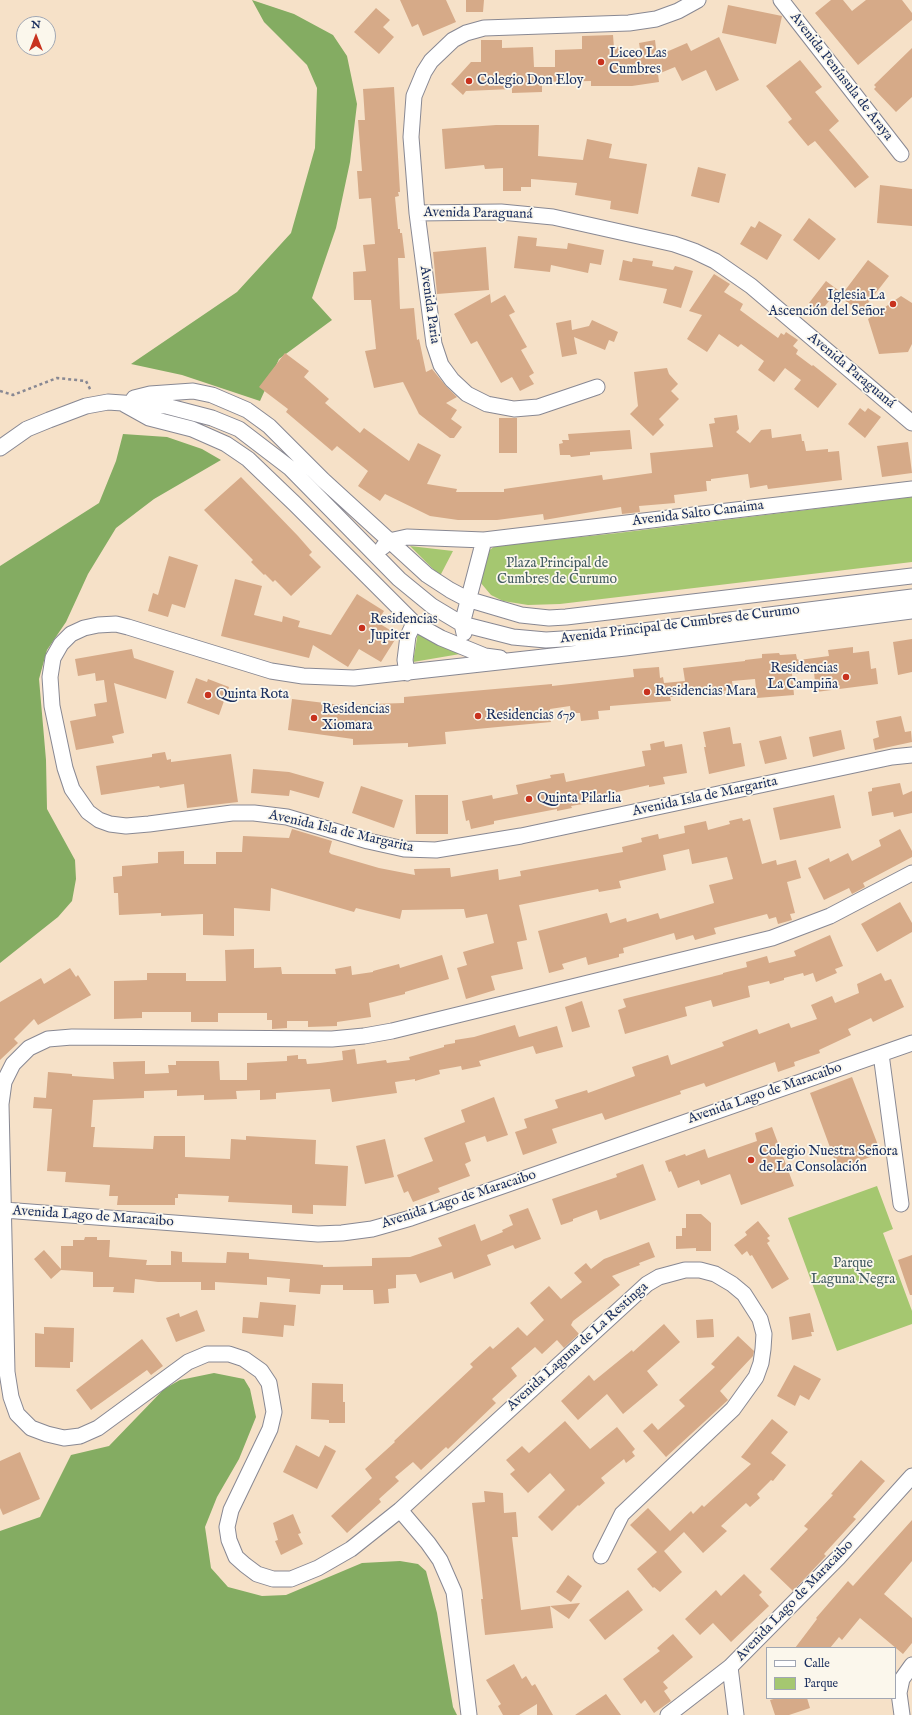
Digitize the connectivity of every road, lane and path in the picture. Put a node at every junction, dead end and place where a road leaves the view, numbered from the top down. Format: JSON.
{"nodes":[{"id":1,"x":698,"y":0,"type":"edge"},
{"id":2,"x":781,"y":0,"type":"edge"},
{"id":3,"x":901,"y":154,"type":"dead end"},
{"id":4,"x":417,"y":213,"type":"junction"},
{"id":5,"x":597,"y":387,"type":"dead end"},
{"id":6,"x":0,"y":390,"type":"edge"},
{"id":7,"x":119,"y":402,"type":"junction"},
{"id":8,"x":98,"y":404,"type":"junction"},
{"id":9,"x":912,"y":423,"type":"edge"},
{"id":10,"x":0,"y":448,"type":"edge"},
{"id":11,"x":912,"y":489,"type":"edge"},
{"id":12,"x":484,"y":540,"type":"junction"},
{"id":13,"x":389,"y":541,"type":"junction"},
{"id":14,"x":375,"y":554,"type":"junction"},
{"id":15,"x":912,"y":576,"type":"edge"},
{"id":16,"x":912,"y":597,"type":"edge"},
{"id":17,"x":467,"y":599,"type":"junction"},
{"id":18,"x":912,"y":611,"type":"edge"},
{"id":19,"x":414,"y":623,"type":"junction"},
{"id":20,"x":462,"y":624,"type":"junction"},
{"id":21,"x":470,"y":650,"type":"junction"},
{"id":22,"x":518,"y":660,"type":"junction"},
{"id":23,"x":466,"y":666,"type":"junction"},
{"id":24,"x":407,"y":673,"type":"junction"},
{"id":25,"x":912,"y":755,"type":"edge"},
{"id":26,"x":912,"y":873,"type":"edge"},
{"id":27,"x":910,"y":1042,"type":"edge"},
{"id":28,"x":880,"y":1054,"type":"junction"},
{"id":29,"x":901,"y":1204,"type":"dead end"},
{"id":30,"x":4,"y":1210,"type":"junction"},
{"id":31,"x":912,"y":1476,"type":"edge"},
{"id":32,"x":400,"y":1510,"type":"junction"},
{"id":33,"x":601,"y":1556,"type":"dead end"},
{"id":34,"x":912,"y":1665,"type":"edge"},
{"id":35,"x":730,"y":1667,"type":"junction"},
{"id":36,"x":469,"y":1715,"type":"edge"},
{"id":37,"x":668,"y":1715,"type":"edge"},
{"id":38,"x":736,"y":1715,"type":"edge"},
{"id":39,"x":902,"y":1715,"type":"edge"}],
"edges":[{"from":1,"to":4,"type":"street","name":"Avenida Paraguaná"},
{"from":2,"to":3,"type":"street","name":"Avenida Península de Araya"},
{"from":4,"to":5,"type":"street","name":"Avenida Paria"},
{"from":4,"to":9,"type":"street","name":"Avenida Paraguaná"},
{"from":6,"to":8,"type":"path"},
{"from":7,"to":8,"type":"street"},
{"from":7,"to":13,"type":"street","name":"Avenida Principal de Cumbres de Curumo"},
{"from":7,"to":14,"type":"street","name":"Avenida Principal de Cumbres de Curumo"},
{"from":7,"to":19,"type":"street","name":"Avenida Principal de Cumbres de Curumo"},
{"from":8,"to":10,"type":"street"},
{"from":11,"to":12,"type":"street","name":"Avenida Salto Canaima"},
{"from":12,"to":13,"type":"street","name":"Avenida Salto Canaima"},
{"from":12,"to":17,"type":"street"},
{"from":13,"to":14,"type":"street"},
{"from":13,"to":17,"type":"street","name":"Avenida Principal de Cumbres de Curumo"},
{"from":14,"to":20,"type":"street","name":"Avenida Principal de Cumbres de Curumo"},
{"from":15,"to":17,"type":"street","name":"Avenida Principal de Cumbres de Curumo"},
{"from":16,"to":20,"type":"street","name":"Avenida Principal de Cumbres de Curumo"},
{"from":17,"to":20,"type":"street"},
{"from":18,"to":22,"type":"street","name":"Avenida Principal de Cumbres de Curumo"},
{"from":19,"to":21,"type":"street","name":"Avenida Principal de Cumbres de Curumo"},
{"from":19,"to":24,"type":"street"},
{"from":20,"to":21,"type":"street"},
{"from":21,"to":22,"type":"street","name":"Avenida Principal de Cumbres de Curumo"},
{"from":21,"to":23,"type":"street"},
{"from":22,"to":23,"type":"street","name":"Avenida Principal de Cumbres de Curumo"},
{"from":23,"to":24,"type":"street","name":"Avenida Principal de Cumbres de Curumo"},
{"from":24,"to":25,"type":"street","name":"Avenida Isla de Margarita"},
{"from":26,"to":30,"type":"street"},
{"from":27,"to":28,"type":"street","name":"Avenida Lago de Maracaibo"},
{"from":28,"to":29,"type":"street"},
{"from":28,"to":30,"type":"street","name":"Avenida Lago de Maracaibo"},
{"from":30,"to":32,"type":"street","name":"Avenida Lago de Maracaibo"},
{"from":31,"to":35,"type":"street","name":"Avenida Lago de Maracaibo"},
{"from":32,"to":33,"type":"street","name":"Avenida Laguna de La Restinga"},
{"from":32,"to":36,"type":"street"},
{"from":34,"to":39,"type":"street"},
{"from":35,"to":37,"type":"street","name":"Avenida Lago de Maracaibo"},
{"from":35,"to":38,"type":"street"}]}
